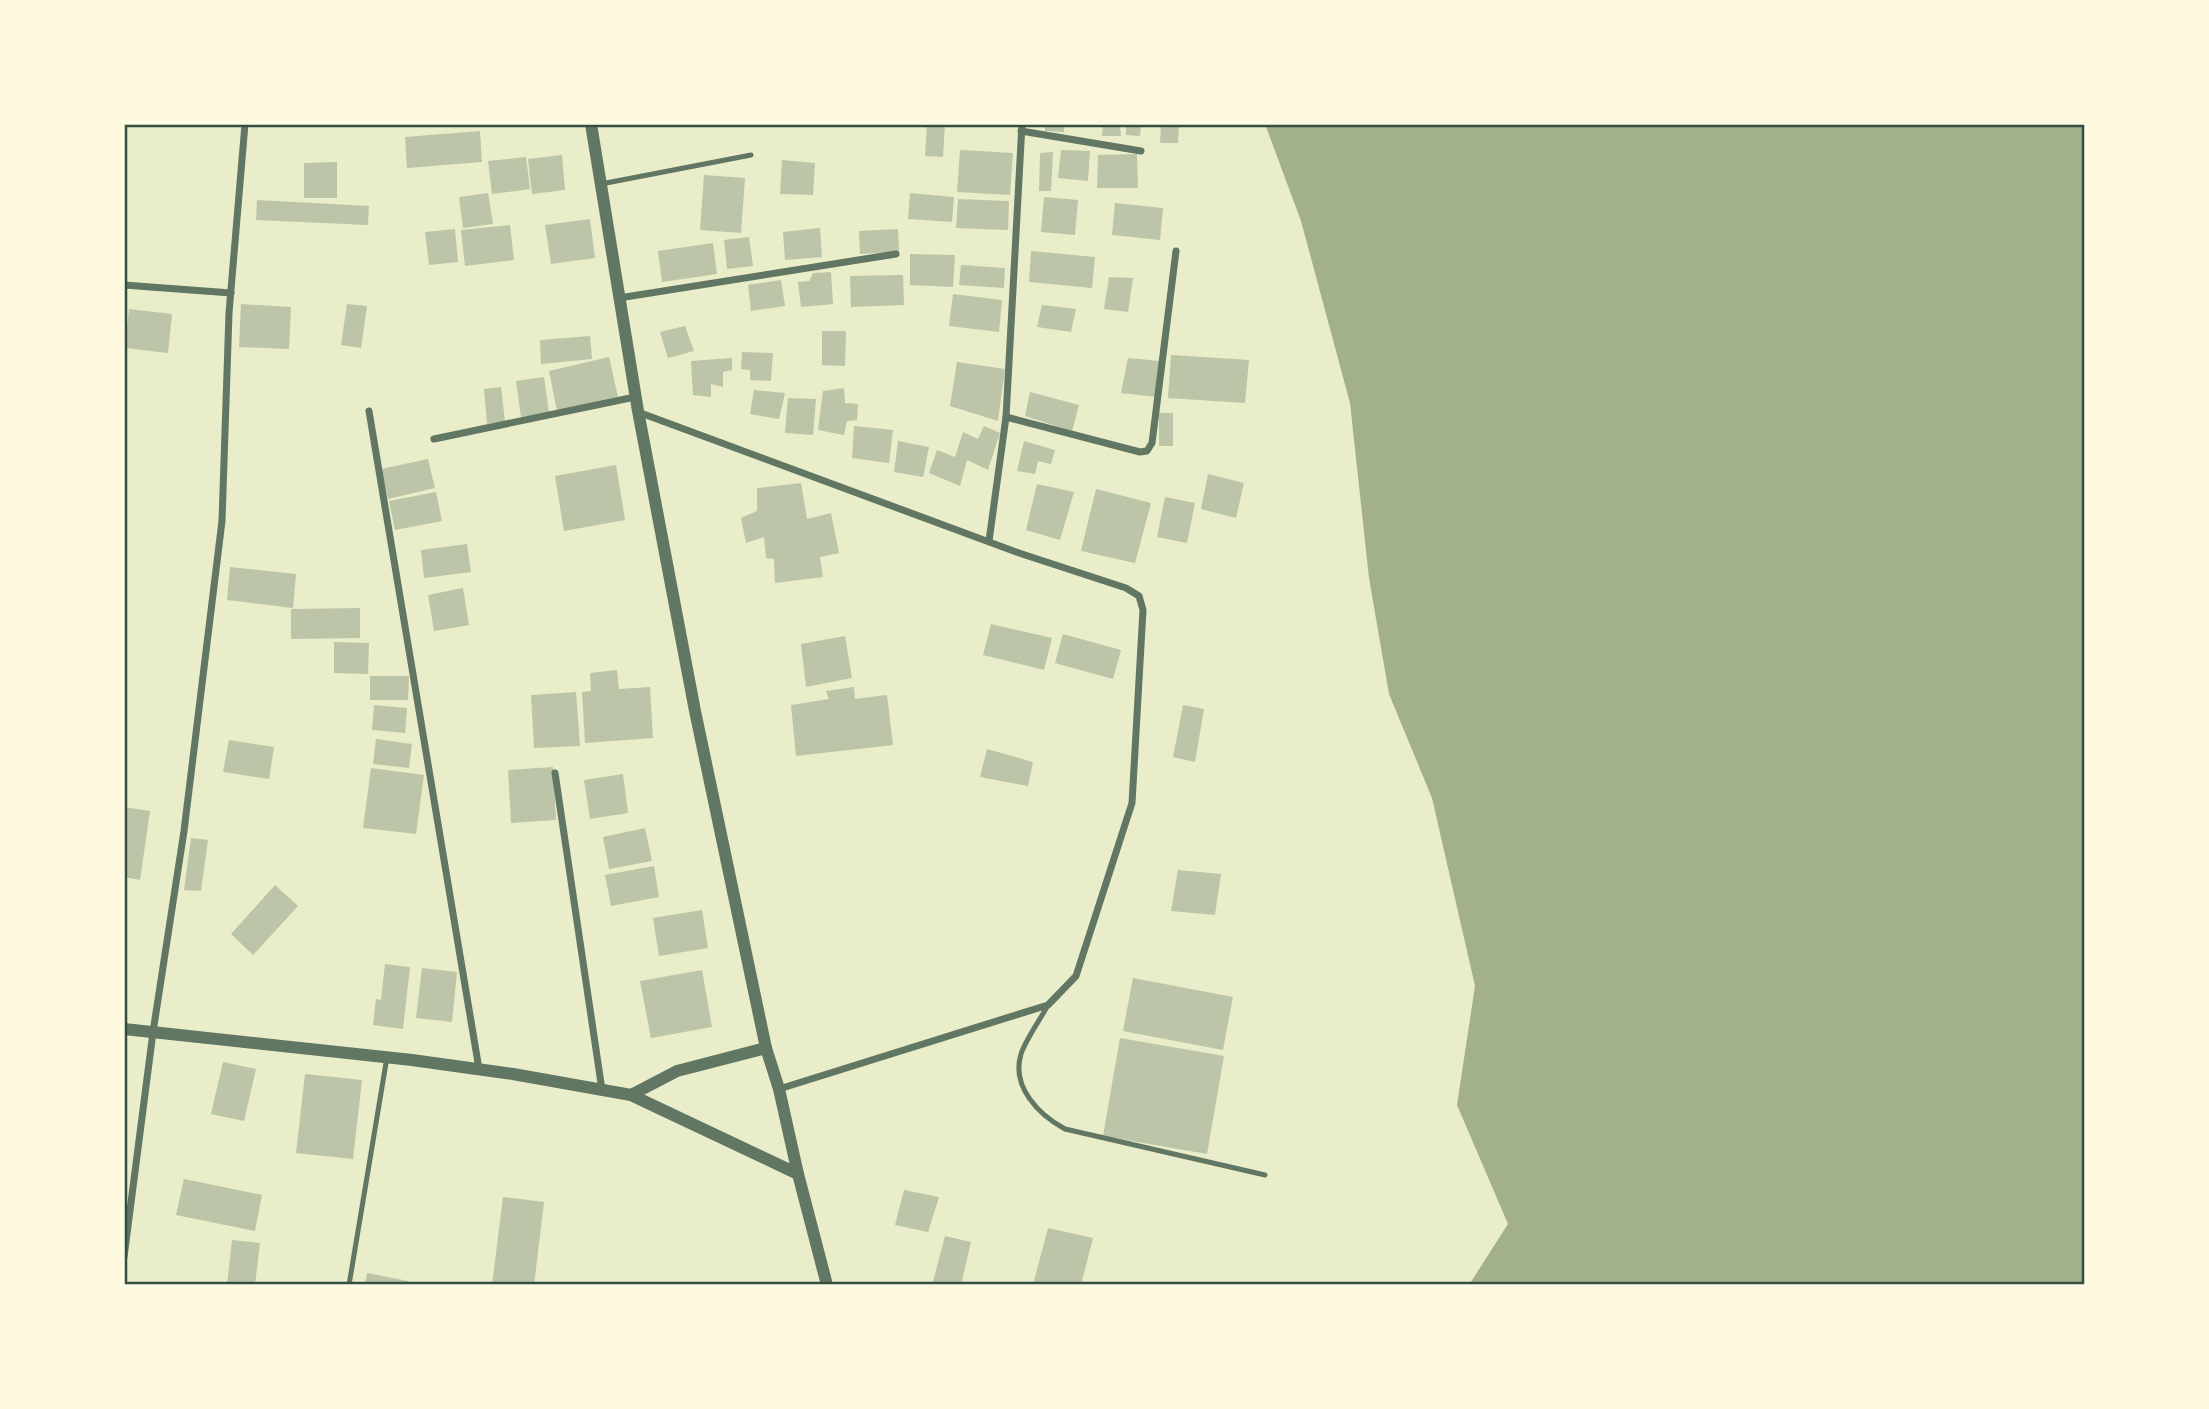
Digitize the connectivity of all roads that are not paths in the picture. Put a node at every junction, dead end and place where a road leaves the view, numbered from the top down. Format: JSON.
{"nodes":[{"id":1,"x":245,"y":124,"type":"edge"},
{"id":2,"x":591,"y":124,"type":"edge"},
{"id":3,"x":1021,"y":128,"type":"edge"},
{"id":4,"x":1141,"y":151,"type":"dead end"},
{"id":5,"x":751,"y":155,"type":"dead end"},
{"id":6,"x":601,"y":184,"type":"junction"},
{"id":7,"x":1176,"y":250,"type":"dead end"},
{"id":8,"x":895,"y":254,"type":"dead end"},
{"id":9,"x":124,"y":285,"type":"edge"},
{"id":10,"x":231,"y":293,"type":"junction"},
{"id":11,"x":619,"y":298,"type":"junction"},
{"id":12,"x":635,"y":397,"type":"junction"},
{"id":13,"x":369,"y":411,"type":"dead end"},
{"id":14,"x":638,"y":411,"type":"junction"},
{"id":15,"x":1006,"y":417,"type":"junction"},
{"id":16,"x":435,"y":439,"type":"dead end"},
{"id":17,"x":989,"y":541,"type":"junction"},
{"id":18,"x":555,"y":772,"type":"dead end"},
{"id":19,"x":1048,"y":1005,"type":"junction"},
{"id":20,"x":124,"y":1029,"type":"edge"},
{"id":21,"x":153,"y":1031,"type":"junction"},
{"id":22,"x":766,"y":1048,"type":"junction"},
{"id":23,"x":387,"y":1057,"type":"junction"},
{"id":24,"x":479,"y":1069,"type":"junction"},
{"id":25,"x":779,"y":1089,"type":"junction"},
{"id":26,"x":601,"y":1090,"type":"junction"},
{"id":27,"x":631,"y":1095,"type":"junction"},
{"id":28,"x":797,"y":1174,"type":"junction"},
{"id":29,"x":1265,"y":1175,"type":"dead end"},
{"id":30,"x":124,"y":1256,"type":"edge"},
{"id":31,"x":349,"y":1285,"type":"edge"},
{"id":32,"x":827,"y":1285,"type":"edge"}],
"edges":[{"from":1,"to":10,"type":"street"},
{"from":2,"to":6,"type":"street"},
{"from":3,"to":4,"type":"street"},
{"from":3,"to":15,"type":"street"},
{"from":5,"to":6,"type":"lane"},
{"from":6,"to":11,"type":"street"},
{"from":7,"to":15,"type":"street"},
{"from":8,"to":11,"type":"street"},
{"from":9,"to":10,"type":"street"},
{"from":10,"to":21,"type":"street"},
{"from":11,"to":12,"type":"street"},
{"from":12,"to":14,"type":"street"},
{"from":12,"to":16,"type":"street"},
{"from":13,"to":24,"type":"street"},
{"from":14,"to":17,"type":"street"},
{"from":14,"to":22,"type":"street"},
{"from":15,"to":17,"type":"street"},
{"from":17,"to":19,"type":"street"},
{"from":18,"to":26,"type":"street"},
{"from":19,"to":25,"type":"street"},
{"from":19,"to":29,"type":"lane"},
{"from":20,"to":21,"type":"street"},
{"from":21,"to":23,"type":"street"},
{"from":21,"to":30,"type":"street"},
{"from":22,"to":25,"type":"street"},
{"from":22,"to":27,"type":"street"},
{"from":23,"to":24,"type":"street"},
{"from":23,"to":31,"type":"lane"},
{"from":24,"to":26,"type":"street"},
{"from":25,"to":28,"type":"street"},
{"from":26,"to":27,"type":"street"},
{"from":27,"to":28,"type":"street"},
{"from":28,"to":32,"type":"street"}]}
